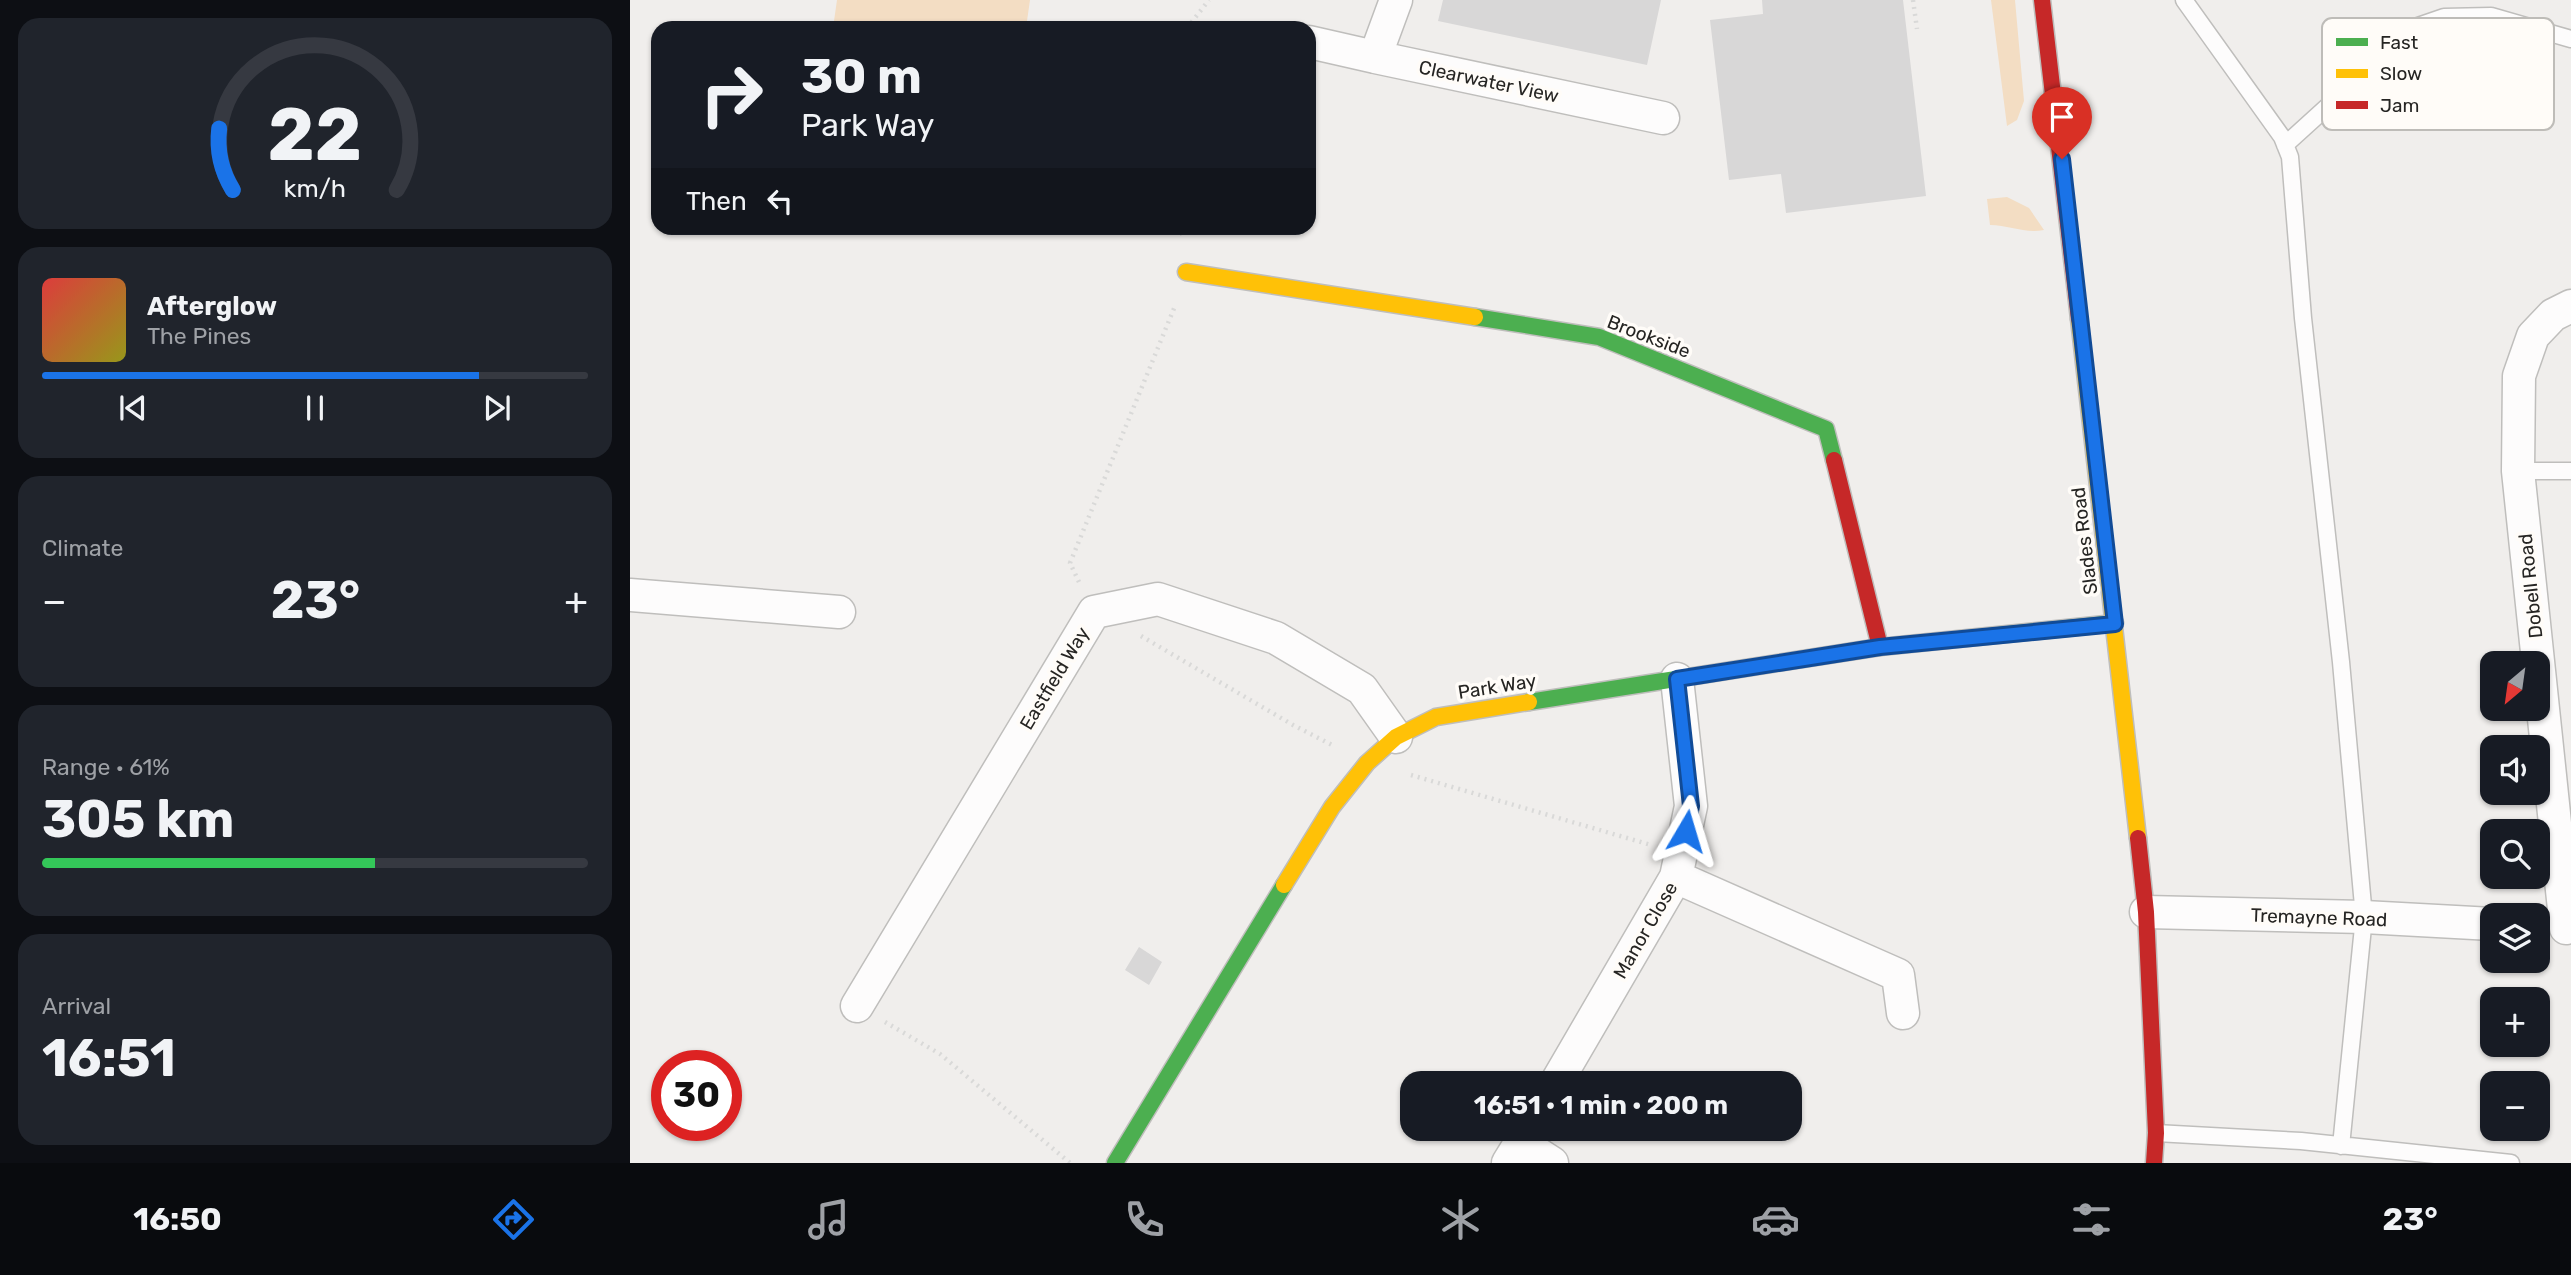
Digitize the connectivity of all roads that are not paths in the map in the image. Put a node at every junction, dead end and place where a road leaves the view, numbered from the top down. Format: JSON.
{"nodes":[{"id":1,"x":1396,"y":0,"type":"edge"},
{"id":2,"x":2042,"y":0,"type":"edge"},
{"id":3,"x":2184,"y":0,"type":"edge"},
{"id":4,"x":2441,"y":18,"type":"edge"},
{"id":5,"x":2498,"y":18,"type":"edge"},
{"id":6,"x":2554,"y":34,"type":"edge"},
{"id":7,"x":2571,"y":39,"type":"edge"},
{"id":8,"x":1316,"y":44,"type":"edge"},
{"id":9,"x":1375,"y":57,"type":"junction"},
{"id":10,"x":2322,"y":111,"type":"edge"},
{"id":11,"x":1663,"y":118,"type":"dead end"},
{"id":12,"x":2285,"y":145,"type":"junction"},
{"id":13,"x":1186,"y":272,"type":"dead end"},
{"id":14,"x":2571,"y":306,"type":"edge"},
{"id":15,"x":2518,"y":471,"type":"junction"},
{"id":16,"x":2571,"y":471,"type":"edge"},
{"id":17,"x":630,"y":595,"type":"edge"},
{"id":18,"x":838,"y":612,"type":"dead end"},
{"id":19,"x":2115,"y":624,"type":"junction"},
{"id":20,"x":1880,"y":647,"type":"junction"},
{"id":21,"x":1677,"y":679,"type":"junction"},
{"id":22,"x":1396,"y":737,"type":"junction"},
{"id":23,"x":1676,"y":877,"type":"junction"},
{"id":24,"x":2146,"y":912,"type":"junction"},
{"id":25,"x":2364,"y":918,"type":"junction"},
{"id":26,"x":2480,"y":923,"type":"edge"},
{"id":27,"x":2558,"y":928,"type":"edge"},
{"id":28,"x":857,"y":1006,"type":"road end"},
{"id":29,"x":1903,"y":1013,"type":"dead end"},
{"id":30,"x":1563,"y":1071,"type":"edge"},
{"id":31,"x":2157,"y":1133,"type":"junction"},
{"id":32,"x":1519,"y":1145,"type":"edge"},
{"id":33,"x":2341,"y":1146,"type":"junction"},
{"id":34,"x":1115,"y":1163,"type":"edge"},
{"id":35,"x":1552,"y":1163,"type":"edge"},
{"id":36,"x":2154,"y":1163,"type":"edge"},
{"id":37,"x":2511,"y":1163,"type":"edge"}],
"edges":[{"from":1,"to":9,"type":"street"},
{"from":2,"to":19,"type":"street","name":"Slades Road"},
{"from":3,"to":12,"type":"lane"},
{"from":4,"to":5,"type":"lane"},
{"from":6,"to":7,"type":"lane"},
{"from":8,"to":9,"type":"street","name":"Clearwater View"},
{"from":9,"to":11,"type":"street","name":"Clearwater View"},
{"from":10,"to":12,"type":"lane"},
{"from":12,"to":25,"type":"lane"},
{"from":13,"to":20,"type":"street","name":"Brookside"},
{"from":14,"to":15,"type":"street","name":"Dobell Road"},
{"from":15,"to":16,"type":"lane"},
{"from":15,"to":27,"type":"street","name":"Dobell Road"},
{"from":17,"to":18,"type":"street"},
{"from":19,"to":20,"type":"street","name":"Park Way"},
{"from":19,"to":24,"type":"street","name":"Slades Road"},
{"from":20,"to":21,"type":"street","name":"Park Way"},
{"from":21,"to":22,"type":"street","name":"Park Way"},
{"from":21,"to":23,"type":"street","name":"Manor Close"},
{"from":22,"to":28,"type":"street","name":"Eastfield Way"},
{"from":22,"to":34,"type":"street","name":"Park Way"},
{"from":23,"to":29,"type":"street"},
{"from":23,"to":30,"type":"street","name":"Manor Close"},
{"from":24,"to":25,"type":"street","name":"Tremayne Road"},
{"from":24,"to":31,"type":"street","name":"Slades Road"},
{"from":25,"to":26,"type":"street","name":"Tremayne Road"},
{"from":25,"to":33,"type":"lane"},
{"from":31,"to":33,"type":"lane"},
{"from":31,"to":36,"type":"street","name":"Slades Road"},
{"from":32,"to":35,"type":"street"},
{"from":33,"to":37,"type":"lane"}]}
